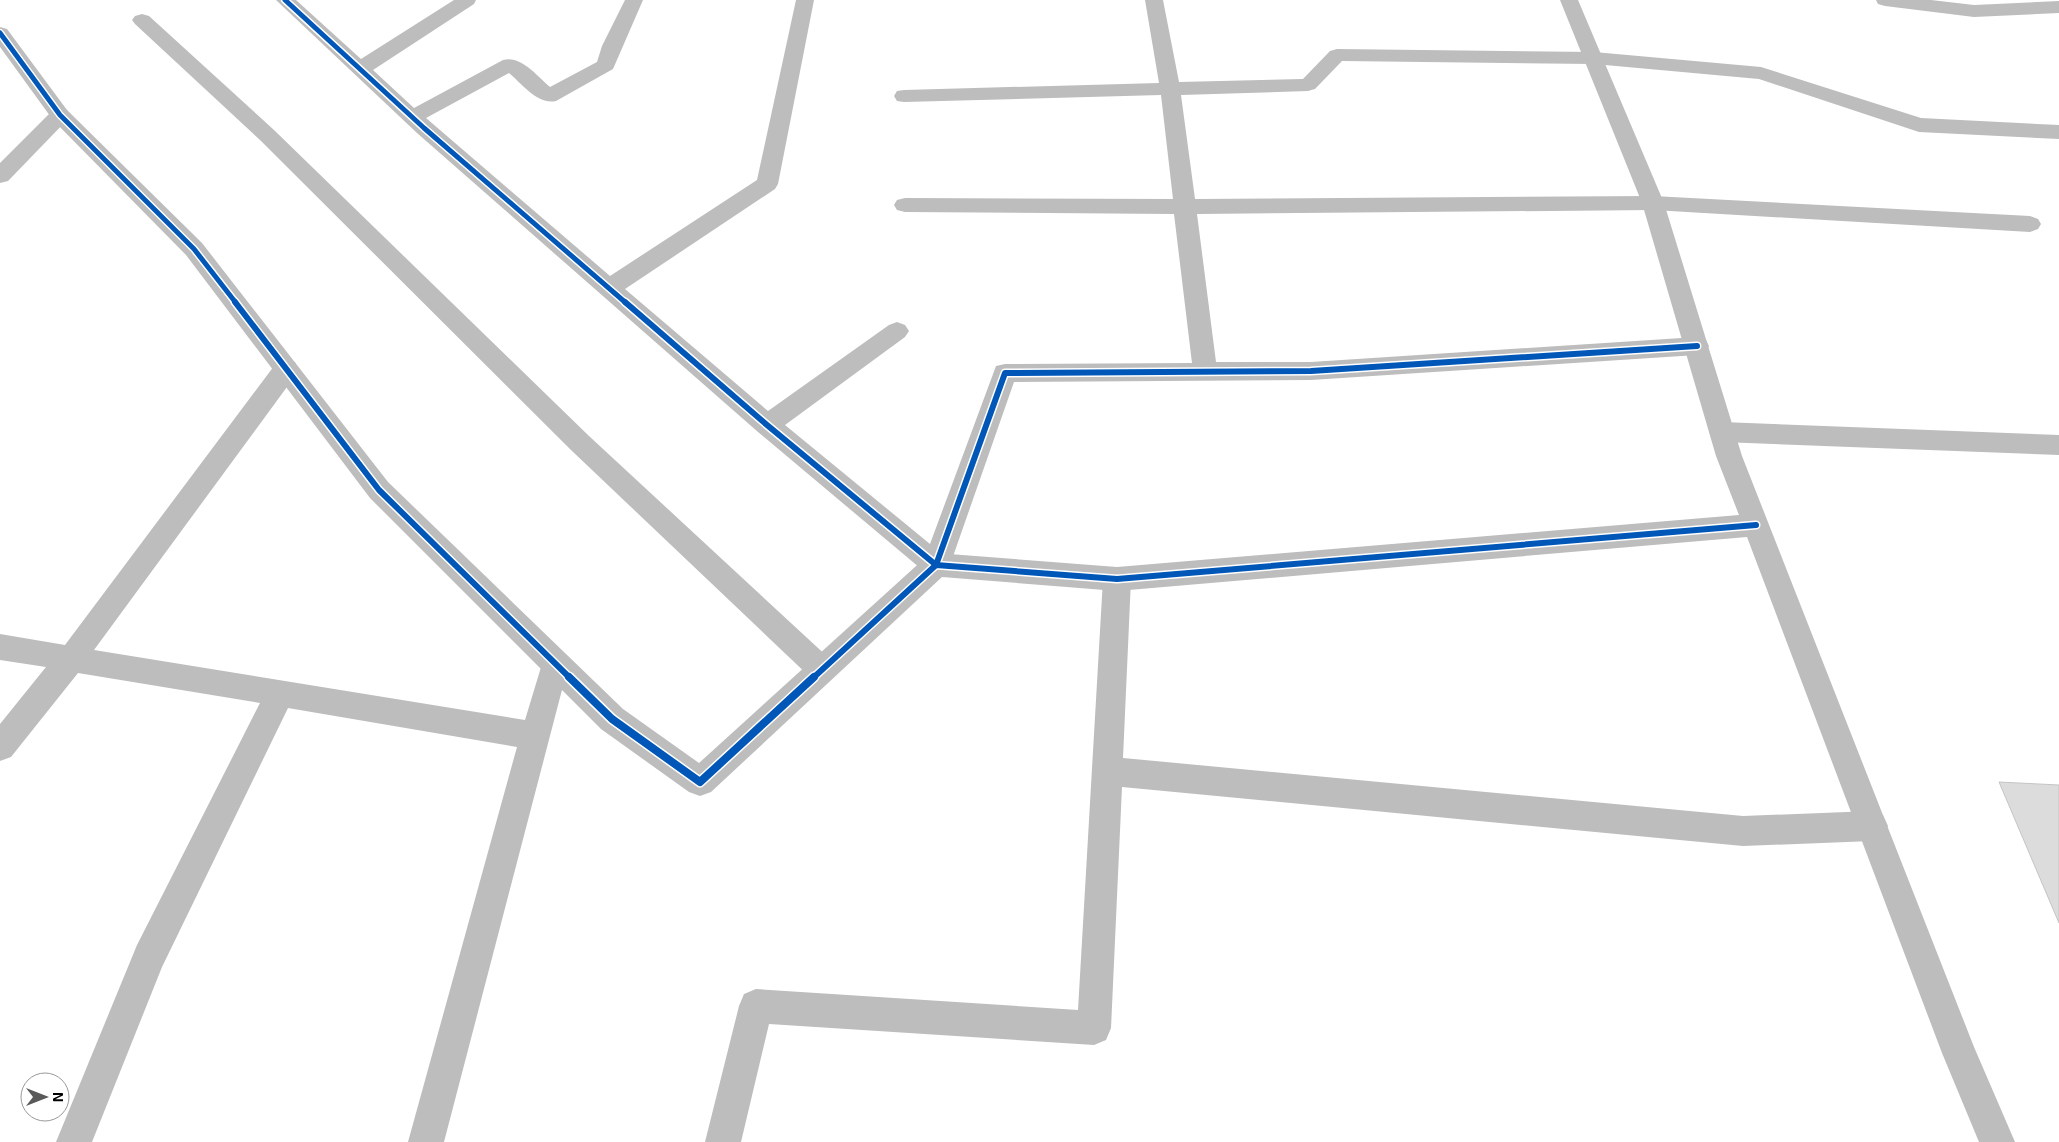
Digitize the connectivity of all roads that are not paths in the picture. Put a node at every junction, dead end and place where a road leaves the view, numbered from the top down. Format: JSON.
{"nodes":[{"id":1,"x":284,"y":0,"type":"edge"},
{"id":2,"x":467,"y":0,"type":"edge"},
{"id":3,"x":634,"y":0,"type":"edge"},
{"id":4,"x":805,"y":0,"type":"edge"},
{"id":5,"x":1154,"y":0,"type":"edge"},
{"id":6,"x":1569,"y":0,"type":"edge"},
{"id":7,"x":1885,"y":0,"type":"edge"},
{"id":8,"x":2059,"y":7,"type":"edge"},
{"id":9,"x":142,"y":20,"type":"dead end"},
{"id":10,"x":0,"y":33,"type":"edge"},
{"id":11,"x":1594,"y":58,"type":"junction"},
{"id":12,"x":360,"y":69,"type":"junction"},
{"id":13,"x":1170,"y":89,"type":"junction"},
{"id":14,"x":904,"y":96,"type":"dead end"},
{"id":15,"x":60,"y":115,"type":"junction"},
{"id":16,"x":412,"y":117,"type":"junction"},
{"id":17,"x":2059,"y":132,"type":"edge"},
{"id":18,"x":0,"y":176,"type":"edge"},
{"id":19,"x":1654,"y":203,"type":"junction"},
{"id":20,"x":905,"y":205,"type":"dead end"},
{"id":21,"x":1185,"y":207,"type":"junction"},
{"id":22,"x":2030,"y":224,"type":"dead end"},
{"id":23,"x":610,"y":288,"type":"junction"},
{"id":24,"x":897,"y":331,"type":"dead end"},
{"id":25,"x":1696,"y":346,"type":"junction"},
{"id":26,"x":286,"y":369,"type":"junction"},
{"id":27,"x":1205,"y":371,"type":"junction"},
{"id":28,"x":767,"y":425,"type":"junction"},
{"id":29,"x":1722,"y":432,"type":"junction"},
{"id":30,"x":2059,"y":445,"type":"edge"},
{"id":31,"x":1756,"y":525,"type":"junction"},
{"id":32,"x":936,"y":565,"type":"junction"},
{"id":33,"x":1117,"y":579,"type":"junction"},
{"id":34,"x":0,"y":647,"type":"edge"},
{"id":35,"x":70,"y":659,"type":"junction"},
{"id":36,"x":555,"y":663,"type":"junction"},
{"id":37,"x":821,"y":669,"type":"junction"},
{"id":38,"x":280,"y":694,"type":"junction"},
{"id":39,"x":536,"y":736,"type":"junction"},
{"id":40,"x":0,"y":747,"type":"edge"},
{"id":41,"x":1108,"y":770,"type":"junction"},
{"id":42,"x":1872,"y":826,"type":"junction"},
{"id":43,"x":74,"y":1142,"type":"edge"},
{"id":44,"x":426,"y":1142,"type":"edge"},
{"id":45,"x":723,"y":1142,"type":"edge"},
{"id":46,"x":1997,"y":1142,"type":"edge"}],
"edges":[{"from":1,"to":12,"type":"street"},
{"from":2,"to":12,"type":"street"},
{"from":3,"to":16,"type":"street"},
{"from":4,"to":23,"type":"street"},
{"from":5,"to":13,"type":"street"},
{"from":6,"to":11,"type":"street"},
{"from":7,"to":8,"type":"street"},
{"from":9,"to":37,"type":"street"},
{"from":10,"to":15,"type":"street"},
{"from":11,"to":13,"type":"street"},
{"from":11,"to":17,"type":"street"},
{"from":11,"to":19,"type":"street"},
{"from":12,"to":16,"type":"street"},
{"from":13,"to":14,"type":"street"},
{"from":13,"to":21,"type":"street"},
{"from":15,"to":18,"type":"street"},
{"from":15,"to":26,"type":"street"},
{"from":16,"to":23,"type":"street"},
{"from":19,"to":21,"type":"street"},
{"from":19,"to":22,"type":"street"},
{"from":19,"to":25,"type":"street"},
{"from":20,"to":21,"type":"street"},
{"from":21,"to":27,"type":"street"},
{"from":23,"to":28,"type":"street"},
{"from":24,"to":28,"type":"street"},
{"from":25,"to":27,"type":"street"},
{"from":25,"to":29,"type":"street"},
{"from":26,"to":35,"type":"street"},
{"from":26,"to":36,"type":"street"},
{"from":27,"to":32,"type":"street"},
{"from":28,"to":32,"type":"street"},
{"from":29,"to":30,"type":"street"},
{"from":29,"to":31,"type":"street"},
{"from":31,"to":33,"type":"street"},
{"from":31,"to":42,"type":"street"},
{"from":32,"to":33,"type":"street"},
{"from":32,"to":37,"type":"street"},
{"from":33,"to":41,"type":"street"},
{"from":34,"to":35,"type":"street"},
{"from":35,"to":38,"type":"street"},
{"from":35,"to":40,"type":"street"},
{"from":36,"to":37,"type":"street"},
{"from":36,"to":39,"type":"street"},
{"from":38,"to":39,"type":"street"},
{"from":38,"to":43,"type":"street"},
{"from":39,"to":44,"type":"street"},
{"from":41,"to":42,"type":"street"},
{"from":41,"to":45,"type":"street"},
{"from":42,"to":46,"type":"street"}]}
